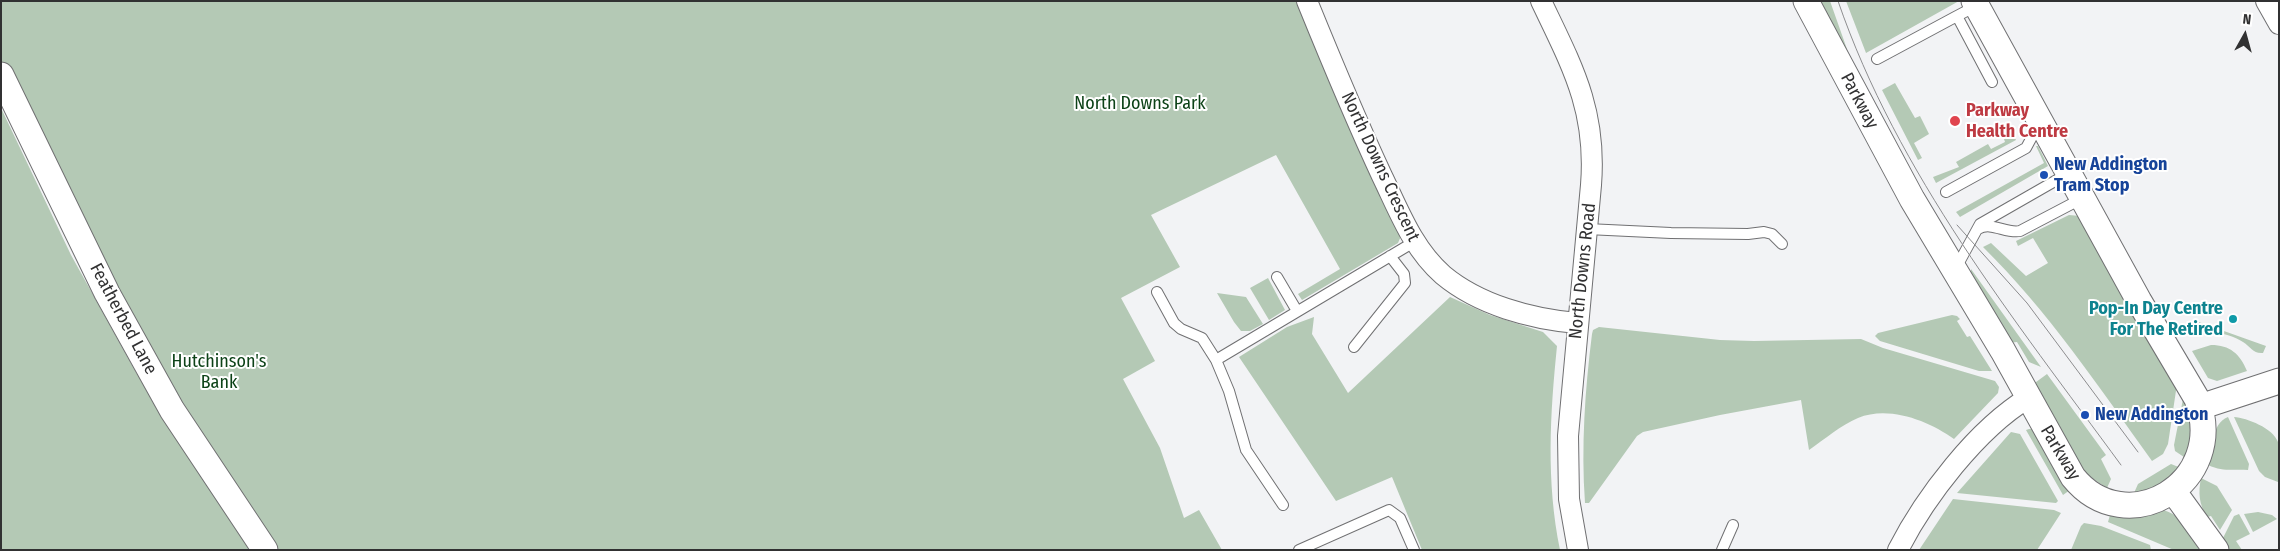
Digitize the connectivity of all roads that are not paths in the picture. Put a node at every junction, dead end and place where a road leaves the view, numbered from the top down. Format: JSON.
{"nodes":[{"id":1,"x":1307,"y":1,"type":"edge"},
{"id":2,"x":1541,"y":1,"type":"edge"},
{"id":3,"x":1806,"y":1,"type":"edge"},
{"id":4,"x":2266,"y":1,"type":"edge"},
{"id":5,"x":1969,"y":8,"type":"edge"},
{"id":6,"x":2279,"y":24,"type":"edge"},
{"id":7,"x":1876,"y":59,"type":"dead end"},
{"id":8,"x":1,"y":76,"type":"edge"},
{"id":9,"x":1992,"y":82,"type":"dead end"},
{"id":10,"x":2044,"y":128,"type":"junction"},
{"id":11,"x":2069,"y":173,"type":"junction"},
{"id":12,"x":1946,"y":192,"type":"dead end"},
{"id":13,"x":2083,"y":198,"type":"junction"},
{"id":14,"x":1587,"y":229,"type":"junction"},
{"id":15,"x":1975,"y":231,"type":"junction"},
{"id":16,"x":1414,"y":242,"type":"junction"},
{"id":17,"x":1782,"y":244,"type":"dead end"},
{"id":18,"x":1390,"y":256,"type":"junction"},
{"id":19,"x":1954,"y":271,"type":"junction"},
{"id":20,"x":1277,"y":277,"type":"dead end"},
{"id":21,"x":1157,"y":292,"type":"dead end"},
{"id":22,"x":1297,"y":311,"type":"junction"},
{"id":23,"x":1577,"y":323,"type":"junction"},
{"id":24,"x":1354,"y":348,"type":"dead end"},
{"id":25,"x":1216,"y":360,"type":"junction"},
{"id":26,"x":2279,"y":381,"type":"edge"},
{"id":27,"x":2028,"y":398,"type":"junction"},
{"id":28,"x":2200,"y":407,"type":"junction"},
{"id":29,"x":2174,"y":492,"type":"junction"},
{"id":30,"x":1283,"y":505,"type":"dead end"},
{"id":31,"x":1733,"y":525,"type":"dead end"},
{"id":32,"x":265,"y":550,"type":"edge"},
{"id":33,"x":1299,"y":550,"type":"edge"},
{"id":34,"x":1414,"y":550,"type":"edge"},
{"id":35,"x":1578,"y":550,"type":"edge"},
{"id":36,"x":1722,"y":550,"type":"edge"},
{"id":37,"x":1898,"y":550,"type":"edge"},
{"id":38,"x":2216,"y":550,"type":"edge"}],
"edges":[{"from":1,"to":16,"type":"street","name":"North Downs Crescent"},
{"from":2,"to":14,"type":"street","name":"North Downs Road"},
{"from":3,"to":19,"type":"street","name":"Parkway"},
{"from":4,"to":6,"type":"street"},
{"from":5,"to":7,"type":"lane"},
{"from":5,"to":9,"type":"lane"},
{"from":5,"to":10,"type":"street","name":"Parkway"},
{"from":8,"to":32,"type":"street","name":"Featherbed Lane"},
{"from":10,"to":11,"type":"street","name":"Parkway"},
{"from":10,"to":12,"type":"lane"},
{"from":11,"to":13,"type":"street","name":"Parkway"},
{"from":11,"to":15,"type":"lane"},
{"from":13,"to":15,"type":"lane"},
{"from":13,"to":28,"type":"street","name":"Parkway"},
{"from":14,"to":17,"type":"lane"},
{"from":14,"to":23,"type":"street","name":"North Downs Road"},
{"from":15,"to":19,"type":"lane"},
{"from":16,"to":18,"type":"lane"},
{"from":16,"to":23,"type":"street","name":"North Downs Crescent"},
{"from":18,"to":22,"type":"lane"},
{"from":18,"to":24,"type":"lane"},
{"from":19,"to":27,"type":"street","name":"Parkway"},
{"from":20,"to":22,"type":"lane"},
{"from":21,"to":25,"type":"lane"},
{"from":22,"to":25,"type":"lane"},
{"from":23,"to":35,"type":"street","name":"North Downs Road"},
{"from":25,"to":30,"type":"lane"},
{"from":26,"to":28,"type":"street"},
{"from":27,"to":29,"type":"street","name":"Parkway"},
{"from":27,"to":37,"type":"street"},
{"from":28,"to":29,"type":"street","name":"Parkway"},
{"from":29,"to":38,"type":"street"},
{"from":31,"to":36,"type":"lane"},
{"from":33,"to":34,"type":"lane"}]}
